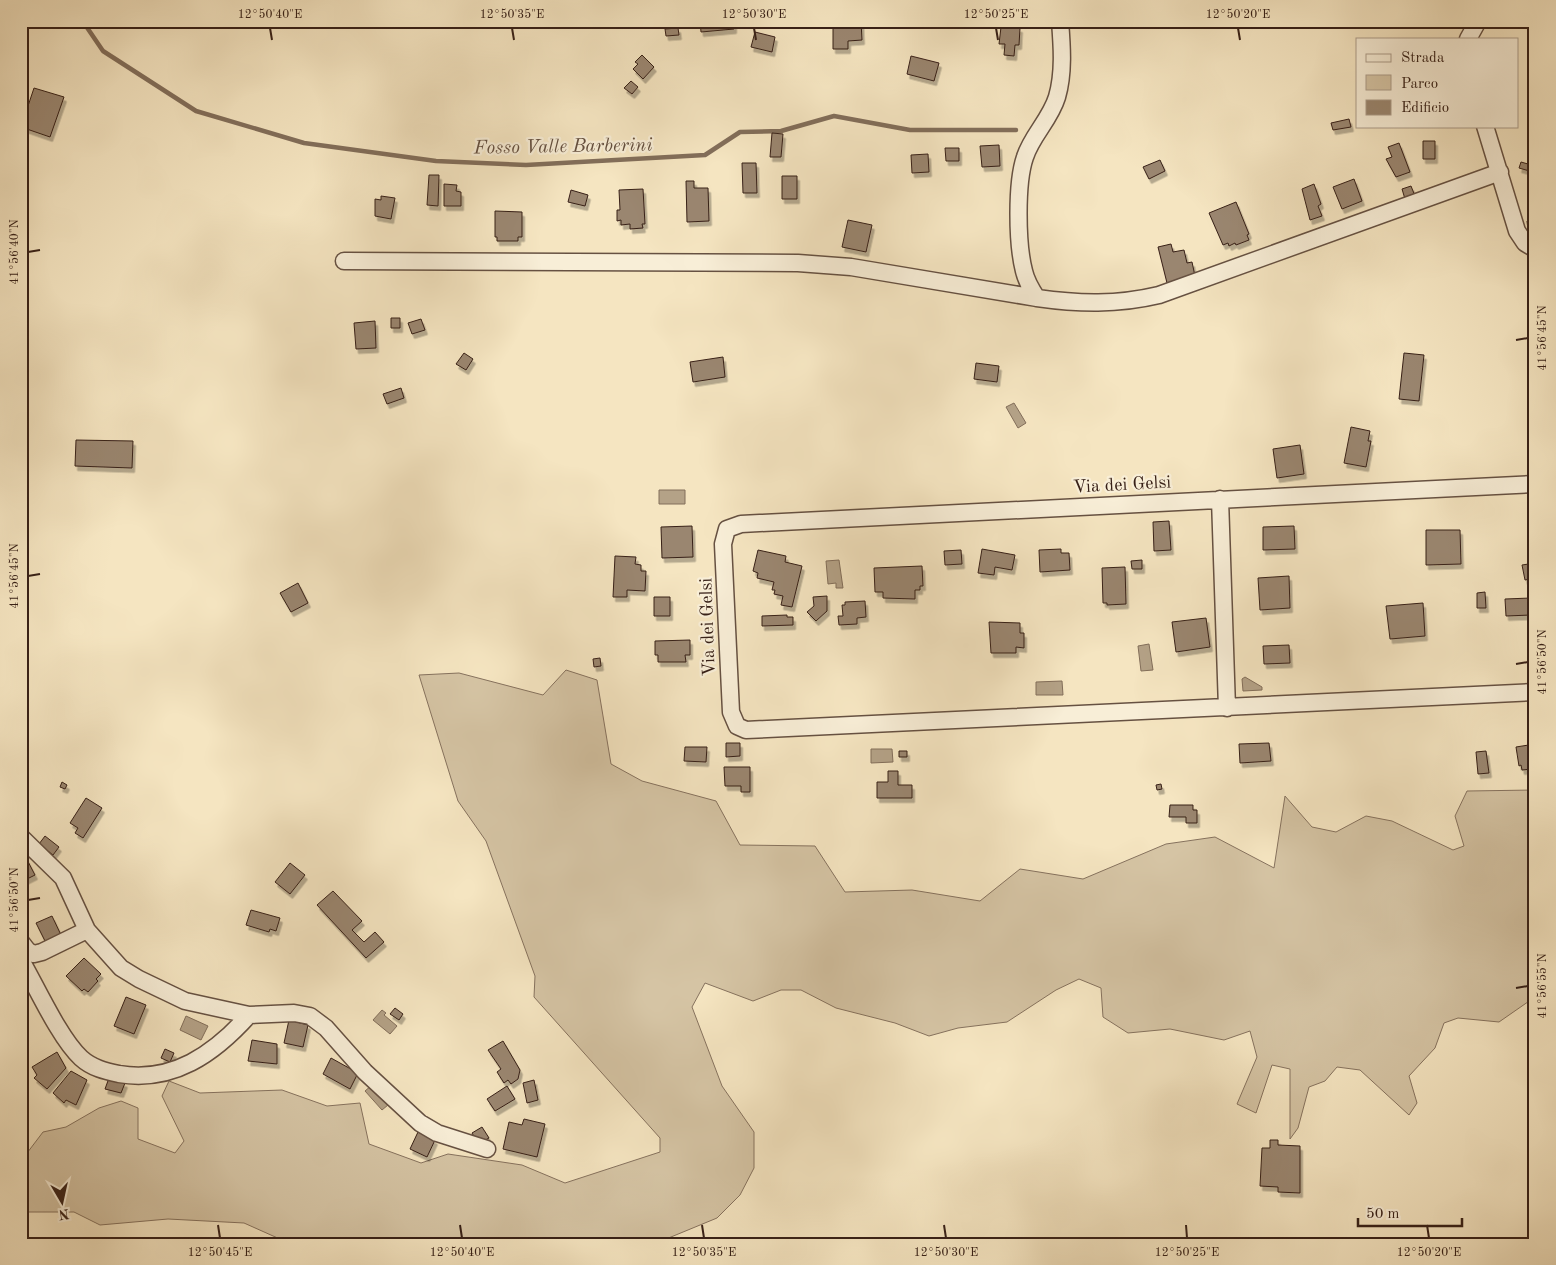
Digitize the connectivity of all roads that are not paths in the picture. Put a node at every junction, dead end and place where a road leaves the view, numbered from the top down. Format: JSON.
{"nodes":[{"id":1,"x":1060,"y":21,"type":"edge"},
{"id":2,"x":1478,"y":21,"type":"edge"},
{"id":3,"x":1469,"y":38,"type":"edge"},
{"id":4,"x":1486,"y":128,"type":"edge"},
{"id":5,"x":1500,"y":172,"type":"junction"},
{"id":6,"x":1535,"y":249,"type":"edge"},
{"id":7,"x":344,"y":261,"type":"dead end"},
{"id":8,"x":1037,"y":298,"type":"junction"},
{"id":9,"x":1535,"y":484,"type":"edge"},
{"id":10,"x":1220,"y":499,"type":"junction"},
{"id":11,"x":1535,"y":692,"type":"edge"},
{"id":12,"x":1227,"y":708,"type":"junction"},
{"id":13,"x":21,"y":837,"type":"edge"},
{"id":14,"x":87,"y":930,"type":"junction"},
{"id":15,"x":21,"y":942,"type":"edge"},
{"id":16,"x":21,"y":960,"type":"edge"},
{"id":17,"x":249,"y":1016,"type":"junction"},
{"id":18,"x":487,"y":1149,"type":"dead end"}],
"edges":[{"from":1,"to":8,"type":"street"},
{"from":2,"to":3,"type":"street"},
{"from":4,"to":5,"type":"street"},
{"from":5,"to":6,"type":"street"},
{"from":5,"to":8,"type":"street"},
{"from":7,"to":8,"type":"street"},
{"from":9,"to":10,"type":"street","name":"Via dei Gelsi"},
{"from":10,"to":12,"type":"street"},
{"from":10,"to":12,"type":"street","name":"Via dei Gelsi"},
{"from":11,"to":12,"type":"street","name":"Via dei Gelsi"},
{"from":13,"to":14,"type":"street"},
{"from":14,"to":15,"type":"street"},
{"from":14,"to":17,"type":"street"},
{"from":16,"to":17,"type":"street"},
{"from":17,"to":18,"type":"street"}]}
